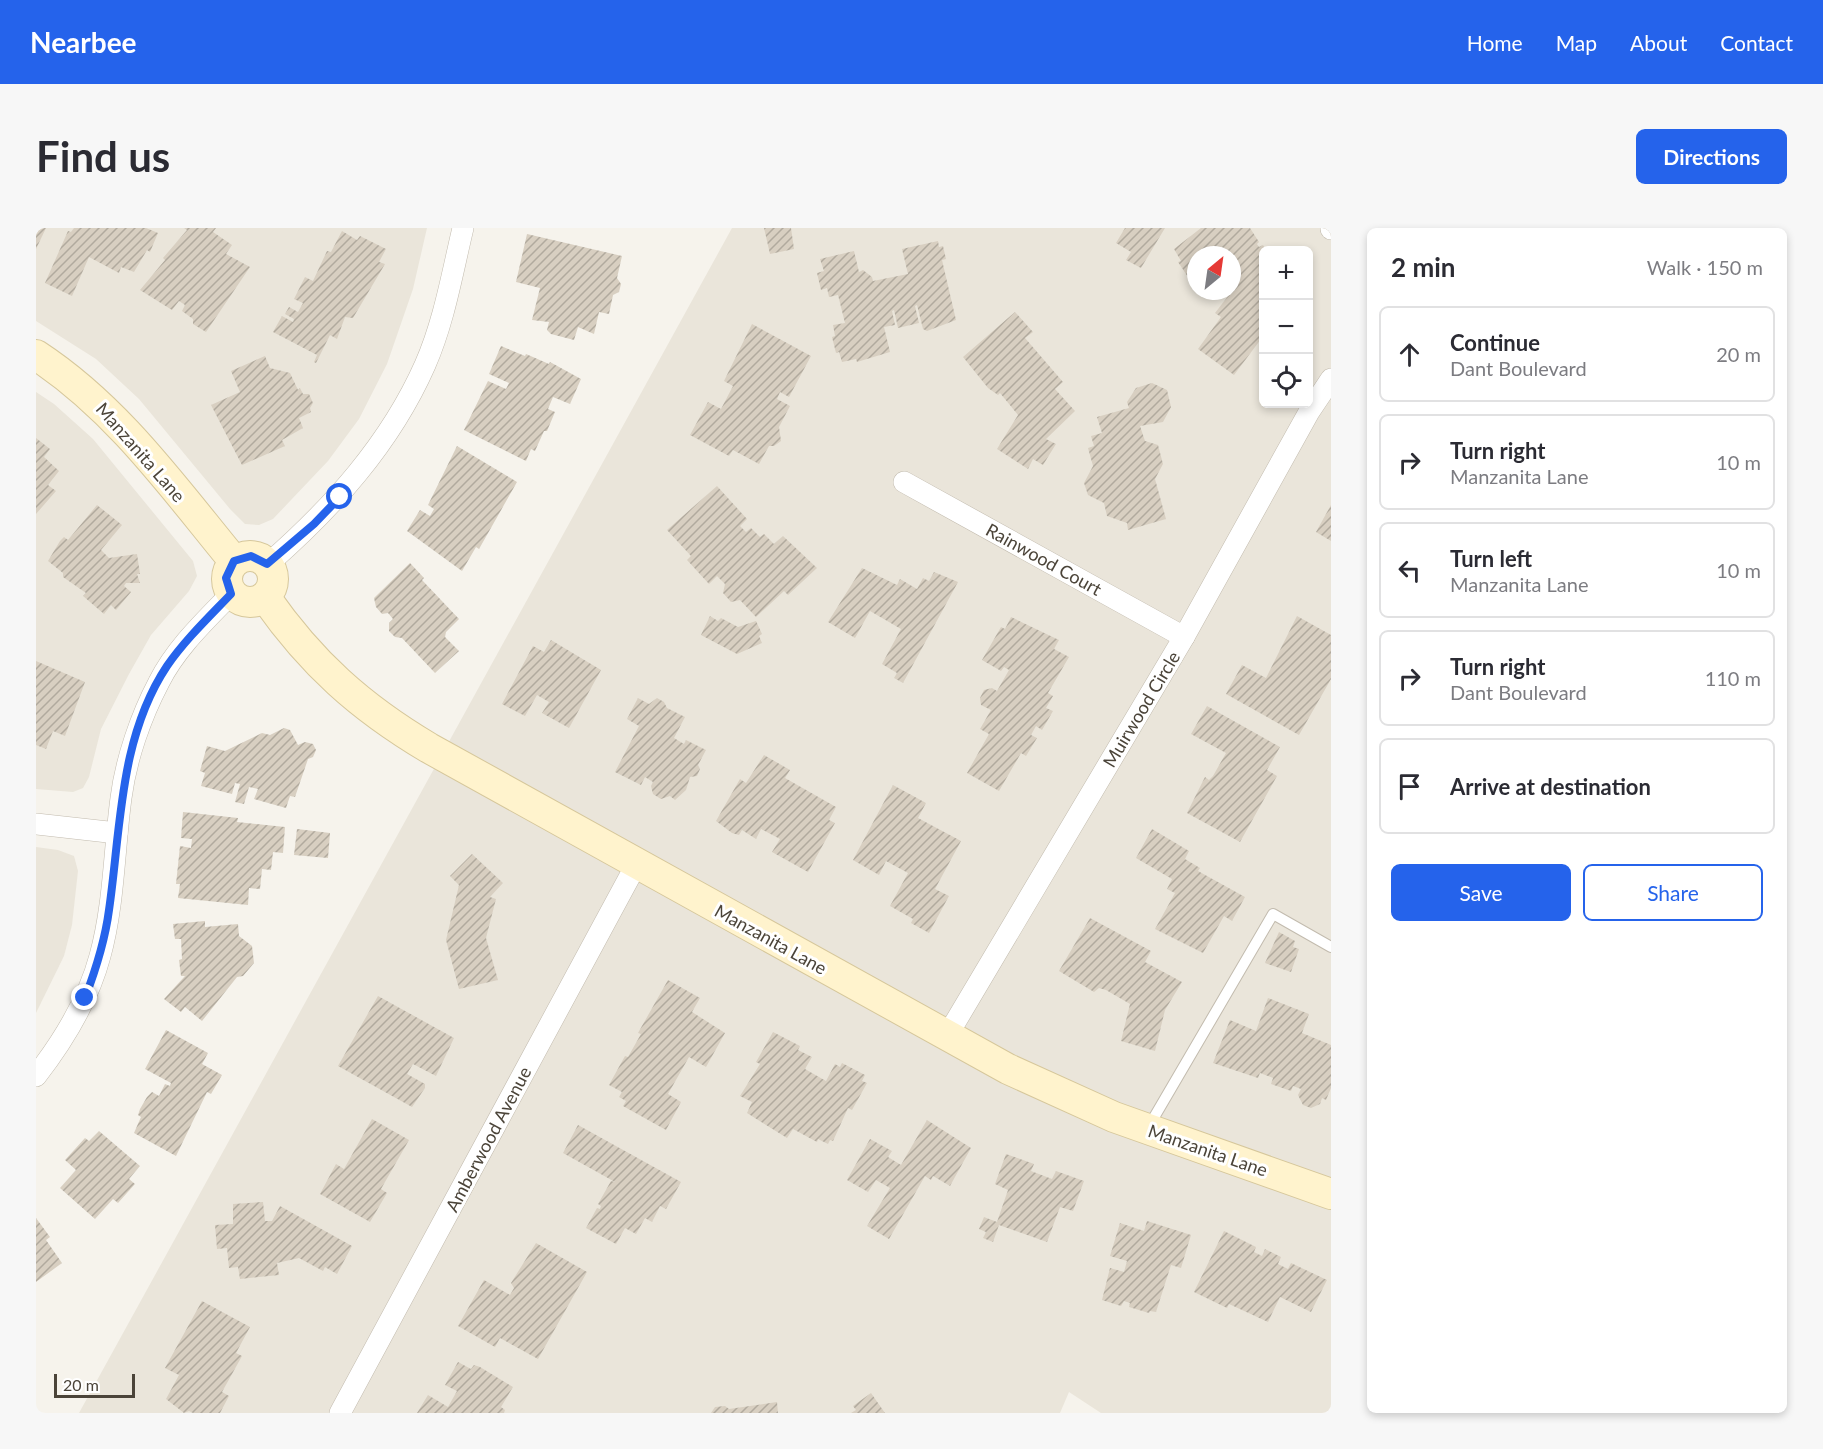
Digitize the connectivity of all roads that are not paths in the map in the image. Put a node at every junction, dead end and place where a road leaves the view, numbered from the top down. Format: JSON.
{"nodes":[{"id":1,"x":462,"y":228,"type":"edge"},
{"id":2,"x":36,"y":355,"type":"edge"},
{"id":3,"x":1331,"y":379,"type":"edge"},
{"id":4,"x":904,"y":482,"type":"dead end"},
{"id":5,"x":234,"y":561,"type":"junction"},
{"id":6,"x":267,"y":564,"type":"junction"},
{"id":7,"x":231,"y":594,"type":"junction"},
{"id":8,"x":265,"y":597,"type":"junction"},
{"id":9,"x":1184,"y":637,"type":"junction"},
{"id":10,"x":36,"y":824,"type":"edge"},
{"id":11,"x":117,"y":832,"type":"junction"},
{"id":12,"x":636,"y":864,"type":"junction"},
{"id":13,"x":1331,"y":947,"type":"edge"},
{"id":14,"x":947,"y":1036,"type":"junction"},
{"id":15,"x":36,"y":1076,"type":"edge"},
{"id":16,"x":1147,"y":1129,"type":"junction"},
{"id":17,"x":1331,"y":1194,"type":"edge"},
{"id":18,"x":340,"y":1413,"type":"edge"}],
"edges":[{"from":1,"to":6,"type":"street"},
{"from":2,"to":5,"type":"street","name":"Manzanita Lane"},
{"from":3,"to":9,"type":"street","name":"Muirwood Circle"},
{"from":4,"to":9,"type":"street","name":"Rainwood Court"},
{"from":5,"to":6,"type":"street"},
{"from":5,"to":7,"type":"street"},
{"from":6,"to":8,"type":"street"},
{"from":7,"to":8,"type":"street"},
{"from":7,"to":11,"type":"street"},
{"from":8,"to":12,"type":"street","name":"Manzanita Lane"},
{"from":9,"to":14,"type":"street","name":"Muirwood Circle"},
{"from":10,"to":11,"type":"street"},
{"from":11,"to":15,"type":"street"},
{"from":12,"to":14,"type":"street","name":"Manzanita Lane"},
{"from":12,"to":18,"type":"street","name":"Amberwood Avenue"},
{"from":13,"to":16,"type":"lane"},
{"from":14,"to":16,"type":"street","name":"Manzanita Lane"},
{"from":16,"to":17,"type":"street","name":"Manzanita Lane"}]}
